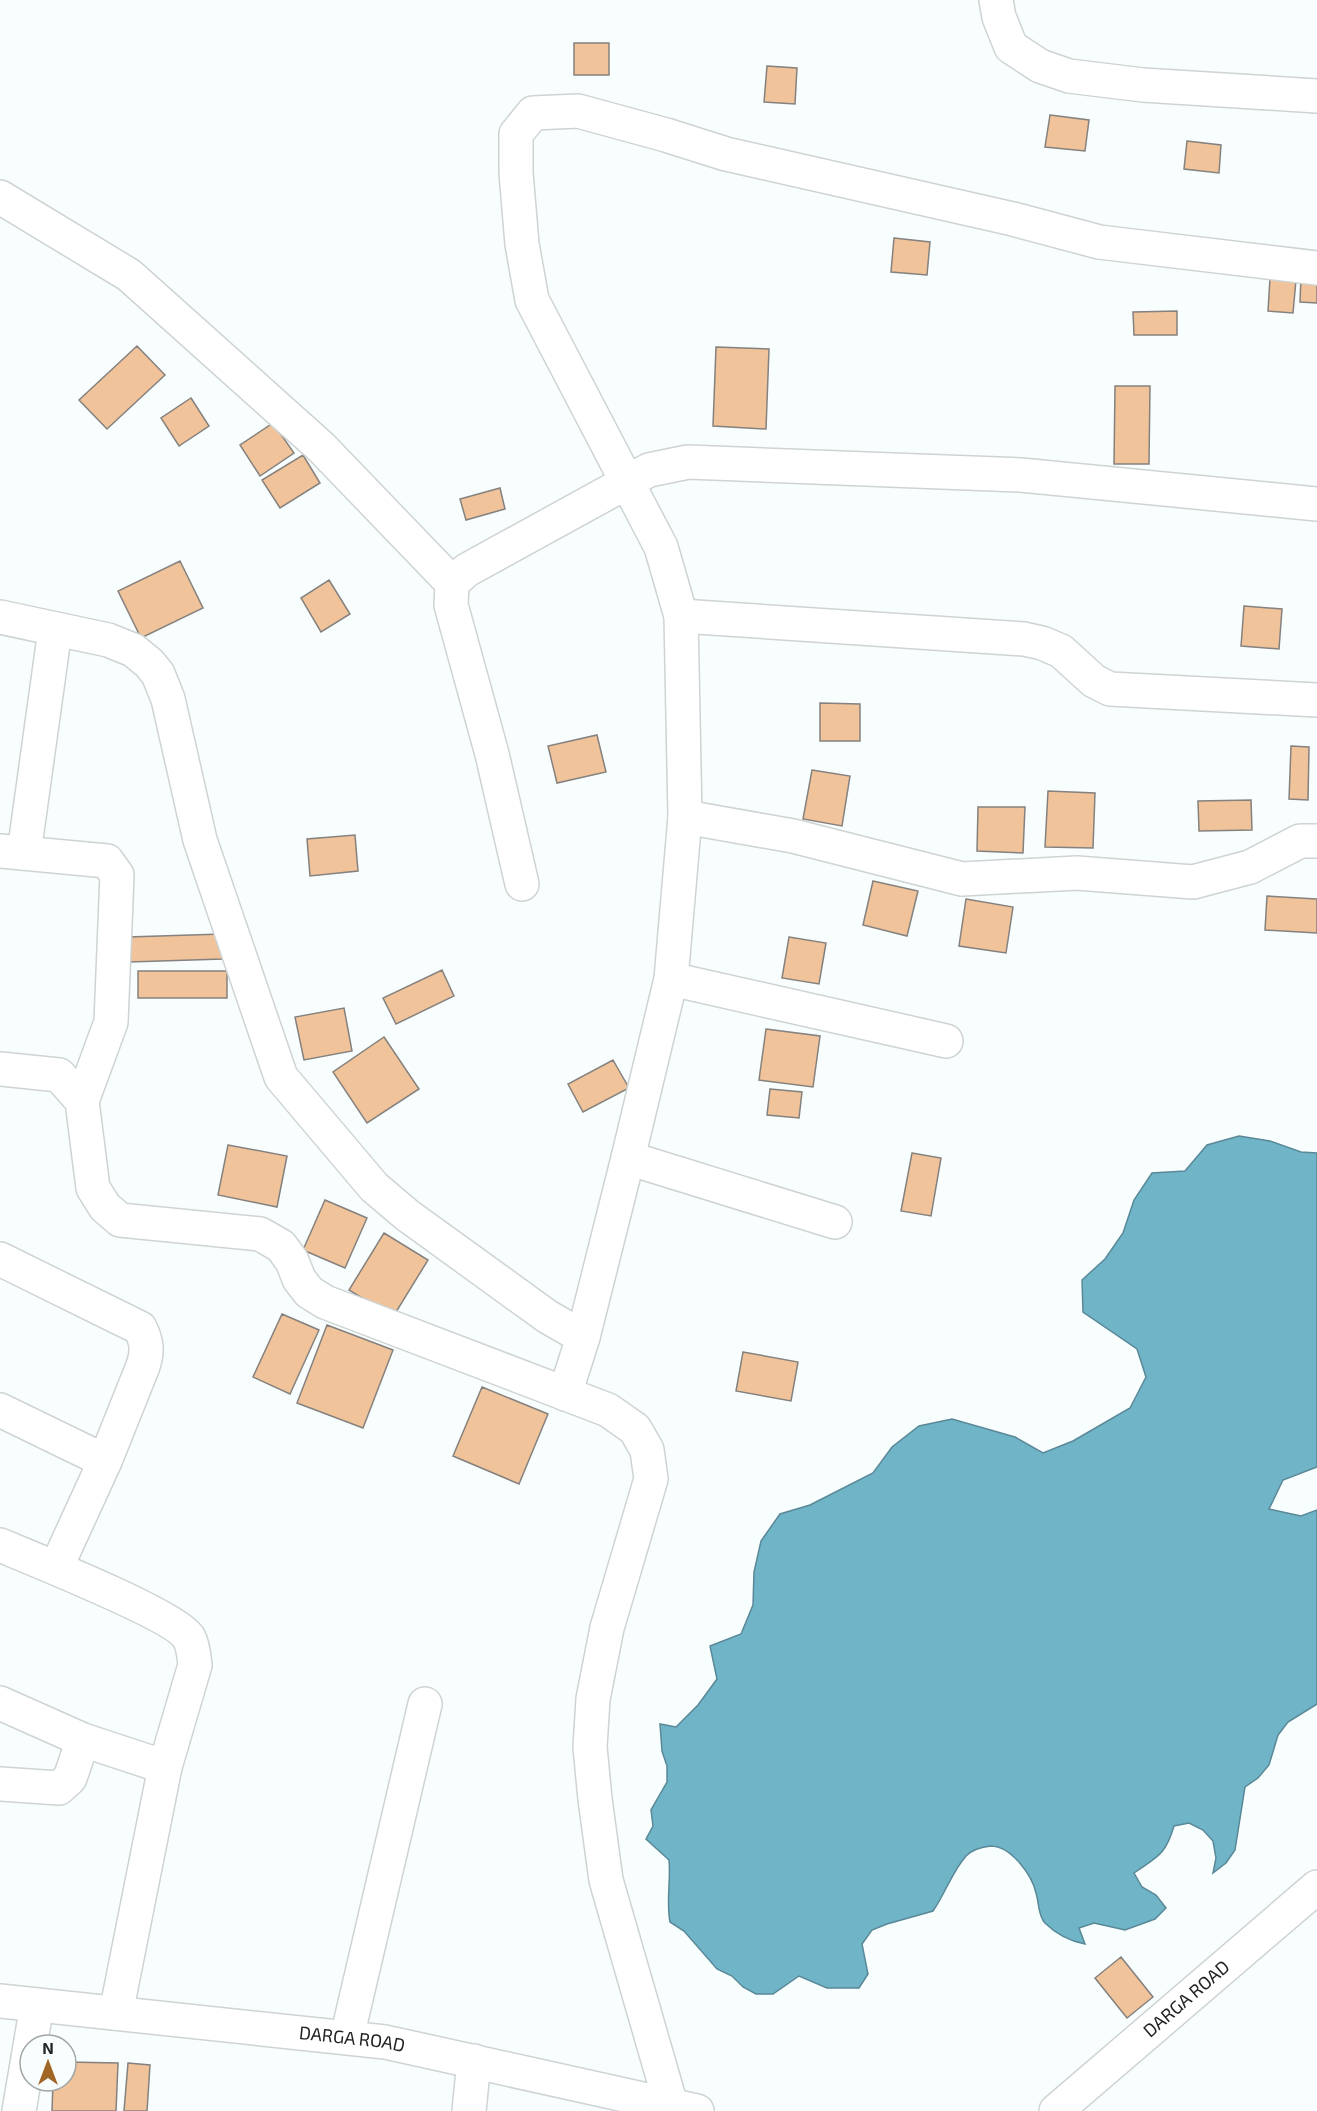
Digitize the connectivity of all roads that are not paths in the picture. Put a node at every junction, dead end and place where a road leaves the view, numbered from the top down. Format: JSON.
{"nodes":[{"id":1,"x":996,"y":0,"type":"edge"},
{"id":2,"x":1317,"y":96,"type":"edge"},
{"id":3,"x":0,"y":197,"type":"edge"},
{"id":4,"x":1317,"y":268,"type":"edge"},
{"id":5,"x":626,"y":482,"type":"junction"},
{"id":6,"x":1317,"y":504,"type":"edge"},
{"id":7,"x":452,"y":584,"type":"junction"},
{"id":8,"x":681,"y":616,"type":"junction"},
{"id":9,"x":0,"y":617,"type":"edge"},
{"id":10,"x":55,"y":630,"type":"junction"},
{"id":11,"x":1317,"y":700,"type":"edge"},
{"id":12,"x":685,"y":817,"type":"junction"},
{"id":13,"x":1317,"y":841,"type":"edge"},
{"id":14,"x":12,"y":852,"type":"edge"},
{"id":15,"x":522,"y":884,"type":"dead end"},
{"id":16,"x":671,"y":978,"type":"junction"},
{"id":17,"x":946,"y":1041,"type":"dead end"},
{"id":18,"x":0,"y":1069,"type":"edge"},
{"id":19,"x":82,"y":1101,"type":"junction"},
{"id":20,"x":628,"y":1158,"type":"junction"},
{"id":21,"x":835,"y":1222,"type":"dead end"},
{"id":22,"x":0,"y":1259,"type":"edge"},
{"id":23,"x":583,"y":1337,"type":"junction"},
{"id":24,"x":565,"y":1394,"type":"junction"},
{"id":25,"x":0,"y":1410,"type":"edge"},
{"id":26,"x":105,"y":1461,"type":"junction"},
{"id":27,"x":0,"y":1545,"type":"edge"},
{"id":28,"x":56,"y":1568,"type":"junction"},
{"id":29,"x":0,"y":1703,"type":"edge"},
{"id":30,"x":425,"y":1704,"type":"dead end"},
{"id":31,"x":83,"y":1740,"type":"junction"},
{"id":32,"x":165,"y":1767,"type":"junction"},
{"id":33,"x":0,"y":1784,"type":"edge"},
{"id":34,"x":1317,"y":1887,"type":"edge"},
{"id":35,"x":0,"y":2001,"type":"edge"},
{"id":36,"x":37,"y":2005,"type":"junction"},
{"id":37,"x":116,"y":2013,"type":"junction"},
{"id":38,"x":347,"y":2037,"type":"junction"},
{"id":39,"x":474,"y":2061,"type":"junction"},
{"id":40,"x":684,"y":2108,"type":"edge"},
{"id":41,"x":19,"y":2111,"type":"edge"},
{"id":42,"x":469,"y":2111,"type":"edge"},
{"id":43,"x":1056,"y":2111,"type":"edge"}],
"edges":[{"from":1,"to":2,"type":"street"},
{"from":3,"to":7,"type":"street"},
{"from":4,"to":5,"type":"street"},
{"from":5,"to":6,"type":"street"},
{"from":5,"to":7,"type":"street"},
{"from":5,"to":8,"type":"street"},
{"from":7,"to":15,"type":"street"},
{"from":8,"to":11,"type":"street"},
{"from":8,"to":12,"type":"street"},
{"from":9,"to":10,"type":"street"},
{"from":10,"to":14,"type":"street"},
{"from":10,"to":23,"type":"street"},
{"from":12,"to":13,"type":"street"},
{"from":12,"to":16,"type":"street"},
{"from":14,"to":19,"type":"street"},
{"from":16,"to":17,"type":"street"},
{"from":16,"to":20,"type":"street"},
{"from":18,"to":19,"type":"street"},
{"from":19,"to":24,"type":"street"},
{"from":20,"to":21,"type":"street"},
{"from":20,"to":23,"type":"street"},
{"from":22,"to":26,"type":"street"},
{"from":23,"to":24,"type":"street"},
{"from":24,"to":40,"type":"street"},
{"from":25,"to":26,"type":"street"},
{"from":26,"to":28,"type":"street"},
{"from":27,"to":28,"type":"street"},
{"from":28,"to":32,"type":"street"},
{"from":29,"to":31,"type":"street"},
{"from":30,"to":38,"type":"street"},
{"from":31,"to":32,"type":"street"},
{"from":31,"to":33,"type":"street"},
{"from":32,"to":37,"type":"street"},
{"from":34,"to":43,"type":"street","name":"DARGA ROAD"},
{"from":35,"to":36,"type":"street","name":"DARGA ROAD"},
{"from":36,"to":37,"type":"street","name":"DARGA ROAD"},
{"from":36,"to":41,"type":"street"},
{"from":37,"to":38,"type":"street","name":"DARGA ROAD"},
{"from":38,"to":39,"type":"street","name":"DARGA ROAD"},
{"from":39,"to":40,"type":"street","name":"DARGA ROAD"},
{"from":39,"to":42,"type":"street"}]}
